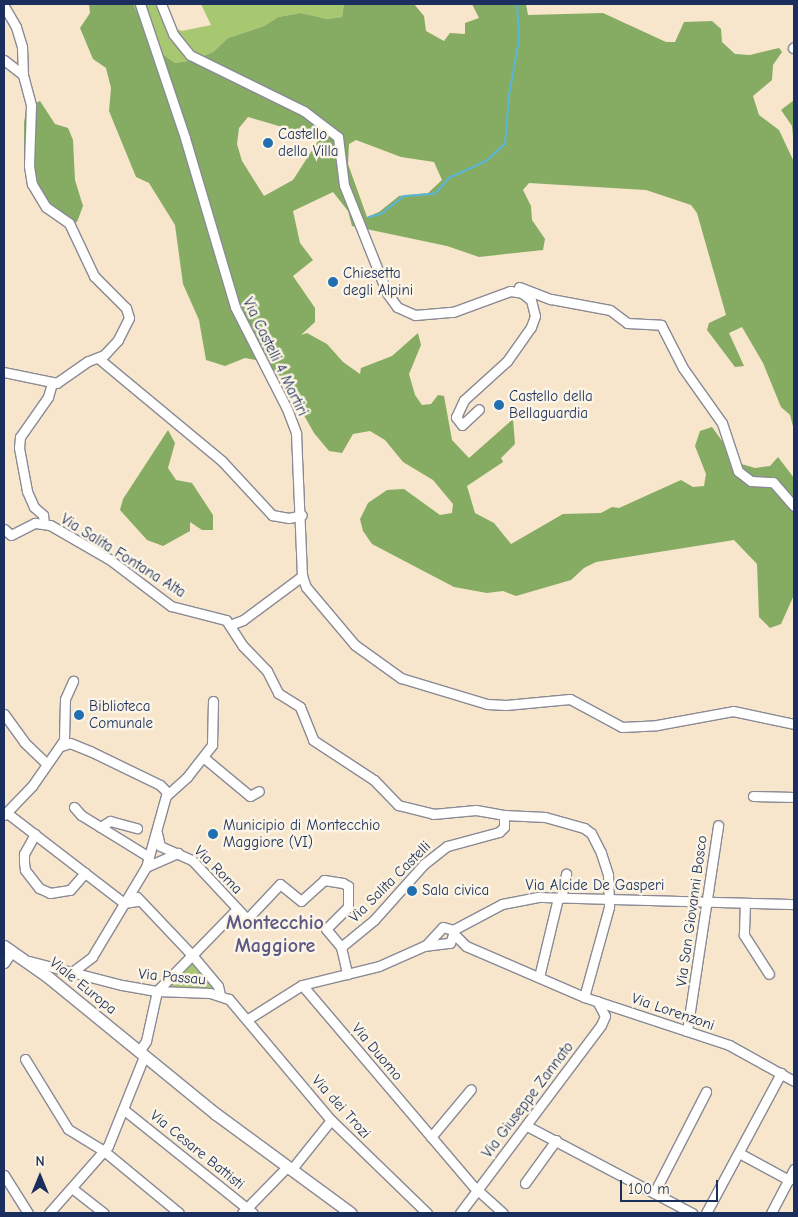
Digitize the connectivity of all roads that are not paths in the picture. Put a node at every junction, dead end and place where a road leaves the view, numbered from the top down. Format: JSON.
{"nodes":[{"id":1,"x":140,"y":4,"type":"edge"},
{"id":2,"x":161,"y":4,"type":"edge"},
{"id":3,"x":4,"y":6,"type":"edge"},
{"id":4,"x":4,"y":60,"type":"edge"},
{"id":5,"x":23,"y":75,"type":"junction"},
{"id":6,"x":510,"y":291,"type":"junction"},
{"id":7,"x":98,"y":358,"type":"junction"},
{"id":8,"x":4,"y":372,"type":"edge"},
{"id":9,"x":52,"y":383,"type":"junction"},
{"id":10,"x":479,"y":408,"type":"dead end"},
{"id":11,"x":794,"y":506,"type":"edge"},
{"id":12,"x":302,"y":515,"type":"junction"},
{"id":13,"x":44,"y":524,"type":"junction"},
{"id":14,"x":4,"y":529,"type":"edge"},
{"id":15,"x":302,"y":576,"type":"junction"},
{"id":16,"x":230,"y":625,"type":"junction"},
{"id":17,"x":73,"y":681,"type":"dead end"},
{"id":18,"x":213,"y":701,"type":"dead end"},
{"id":19,"x":4,"y":714,"type":"edge"},
{"id":20,"x":794,"y":724,"type":"edge"},
{"id":21,"x":61,"y":746,"type":"junction"},
{"id":22,"x":203,"y":758,"type":"junction"},
{"id":23,"x":46,"y":763,"type":"junction"},
{"id":24,"x":259,"y":791,"type":"dead end"},
{"id":25,"x":166,"y":796,"type":"junction"},
{"id":26,"x":753,"y":796,"type":"dead end"},
{"id":27,"x":794,"y":796,"type":"edge"},
{"id":28,"x":74,"y":807,"type":"dead end"},
{"id":29,"x":5,"y":814,"type":"edge"},
{"id":30,"x":504,"y":815,"type":"junction"},
{"id":31,"x":718,"y":824,"type":"dead end"},
{"id":32,"x":100,"y":827,"type":"junction"},
{"id":33,"x":137,"y":828,"type":"dead end"},
{"id":34,"x":156,"y":833,"type":"junction"},
{"id":35,"x":35,"y":834,"type":"junction"},
{"id":36,"x":179,"y":853,"type":"junction"},
{"id":37,"x":149,"y":857,"type":"junction"},
{"id":38,"x":146,"y":867,"type":"junction"},
{"id":39,"x":85,"y":873,"type":"junction"},
{"id":40,"x":566,"y":874,"type":"dead end"},
{"id":41,"x":135,"y":887,"type":"junction"},
{"id":42,"x":559,"y":898,"type":"junction"},
{"id":43,"x":609,"y":899,"type":"junction"},
{"id":44,"x":139,"y":901,"type":"junction"},
{"id":45,"x":708,"y":901,"type":"junction"},
{"id":46,"x":744,"y":902,"type":"junction"},
{"id":47,"x":124,"y":903,"type":"junction"},
{"id":48,"x":794,"y":904,"type":"edge"},
{"id":49,"x":237,"y":909,"type":"junction"},
{"id":50,"x":438,"y":932,"type":"junction"},
{"id":51,"x":454,"y":933,"type":"junction"},
{"id":52,"x":441,"y":942,"type":"junction"},
{"id":53,"x":424,"y":946,"type":"junction"},
{"id":54,"x":341,"y":947,"type":"junction"},
{"id":55,"x":8,"y":948,"type":"edge"},
{"id":56,"x":192,"y":955,"type":"junction"},
{"id":57,"x":92,"y":957,"type":"junction"},
{"id":58,"x":24,"y":959,"type":"junction"},
{"id":59,"x":4,"y":963,"type":"edge"},
{"id":60,"x":71,"y":972,"type":"junction"},
{"id":61,"x":347,"y":974,"type":"junction"},
{"id":62,"x":769,"y":974,"type":"dead end"},
{"id":63,"x":540,"y":977,"type":"junction"},
{"id":64,"x":95,"y":979,"type":"junction"},
{"id":65,"x":302,"y":985,"type":"junction"},
{"id":66,"x":157,"y":991,"type":"junction"},
{"id":67,"x":220,"y":995,"type":"junction"},
{"id":68,"x":584,"y":996,"type":"junction"},
{"id":69,"x":597,"y":1001,"type":"junction"},
{"id":70,"x":625,"y":1010,"type":"junction"},
{"id":71,"x":605,"y":1016,"type":"junction"},
{"id":72,"x":248,"y":1019,"type":"junction"},
{"id":73,"x":687,"y":1031,"type":"junction"},
{"id":74,"x":142,"y":1054,"type":"junction"},
{"id":75,"x":26,"y":1060,"type":"dead end"},
{"id":76,"x":781,"y":1073,"type":"junction"},
{"id":77,"x":794,"y":1081,"type":"edge"},
{"id":78,"x":471,"y":1089,"type":"dead end"},
{"id":79,"x":706,"y":1092,"type":"dead end"},
{"id":80,"x":123,"y":1109,"type":"junction"},
{"id":81,"x":331,"y":1120,"type":"junction"},
{"id":82,"x":527,"y":1126,"type":"junction"},
{"id":83,"x":431,"y":1137,"type":"junction"},
{"id":84,"x":556,"y":1140,"type":"junction"},
{"id":85,"x":104,"y":1151,"type":"junction"},
{"id":86,"x":740,"y":1153,"type":"junction"},
{"id":87,"x":288,"y":1170,"type":"junction"},
{"id":88,"x":794,"y":1170,"type":"edge"},
{"id":89,"x":4,"y":1175,"type":"edge"},
{"id":90,"x":789,"y":1180,"type":"junction"},
{"id":91,"x":525,"y":1182,"type":"dead end"},
{"id":92,"x":72,"y":1188,"type":"junction"},
{"id":93,"x":477,"y":1190,"type":"junction"},
{"id":94,"x":654,"y":1194,"type":"junction"},
{"id":95,"x":424,"y":1211,"type":"edge"},
{"id":96,"x":247,"y":1212,"type":"edge"},
{"id":97,"x":28,"y":1213,"type":"edge"},
{"id":98,"x":50,"y":1213,"type":"edge"},
{"id":99,"x":104,"y":1213,"type":"edge"},
{"id":100,"x":179,"y":1213,"type":"edge"},
{"id":101,"x":351,"y":1213,"type":"edge"},
{"id":102,"x":460,"y":1213,"type":"edge"},
{"id":103,"x":503,"y":1213,"type":"edge"},
{"id":104,"x":692,"y":1213,"type":"edge"},
{"id":105,"x":706,"y":1213,"type":"edge"},
{"id":106,"x":771,"y":1213,"type":"edge"}],
"edges":[{"from":1,"to":12,"type":"street","name":"Via Castelli 4 Martiri"},
{"from":2,"to":6,"type":"street"},
{"from":3,"to":5,"type":"street"},
{"from":4,"to":5,"type":"street"},
{"from":5,"to":7,"type":"street"},
{"from":6,"to":10,"type":"street"},
{"from":6,"to":11,"type":"street"},
{"from":7,"to":9,"type":"street"},
{"from":7,"to":12,"type":"street"},
{"from":8,"to":9,"type":"street"},
{"from":9,"to":13,"type":"street"},
{"from":12,"to":15,"type":"street","name":"Via Castelli 4 Martiri"},
{"from":13,"to":14,"type":"street","name":"Via Salita Fontana Alta"},
{"from":13,"to":16,"type":"street","name":"Via Salita Fontana Alta"},
{"from":15,"to":16,"type":"street"},
{"from":15,"to":20,"type":"street"},
{"from":16,"to":30,"type":"street"},
{"from":17,"to":21,"type":"street"},
{"from":18,"to":22,"type":"street"},
{"from":19,"to":23,"type":"street"},
{"from":21,"to":23,"type":"street"},
{"from":21,"to":25,"type":"street"},
{"from":22,"to":24,"type":"street"},
{"from":22,"to":25,"type":"street"},
{"from":23,"to":29,"type":"street"},
{"from":25,"to":34,"type":"street"},
{"from":26,"to":27,"type":"street"},
{"from":28,"to":32,"type":"street"},
{"from":29,"to":35,"type":"street"},
{"from":30,"to":43,"type":"street"},
{"from":30,"to":54,"type":"street","name":"Via Salita Castelli"},
{"from":31,"to":45,"type":"street","name":"Via San Giovanni Bosco"},
{"from":32,"to":33,"type":"street"},
{"from":32,"to":37,"type":"street"},
{"from":34,"to":36,"type":"street","name":"Via Roma"},
{"from":34,"to":37,"type":"street"},
{"from":35,"to":39,"type":"street"},
{"from":35,"to":39,"type":"street"},
{"from":36,"to":38,"type":"street","name":"Via Roma"},
{"from":36,"to":49,"type":"street","name":"Via Roma"},
{"from":37,"to":38,"type":"street"},
{"from":38,"to":41,"type":"street"},
{"from":39,"to":47,"type":"street"},
{"from":40,"to":42,"type":"street"},
{"from":41,"to":44,"type":"street"},
{"from":41,"to":47,"type":"street"},
{"from":42,"to":43,"type":"street","name":"Via Alcide De Gasperi"},
{"from":42,"to":51,"type":"street","name":"Via Alcide De Gasperi"},
{"from":42,"to":63,"type":"street"},
{"from":43,"to":45,"type":"street","name":"Via Alcide De Gasperi"},
{"from":43,"to":68,"type":"street"},
{"from":44,"to":47,"type":"street"},
{"from":44,"to":56,"type":"street"},
{"from":45,"to":46,"type":"street","name":"Via Alcide De Gasperi"},
{"from":45,"to":73,"type":"street","name":"Via San Giovanni Bosco"},
{"from":46,"to":48,"type":"street","name":"Via Alcide De Gasperi"},
{"from":46,"to":62,"type":"street"},
{"from":47,"to":57,"type":"street"},
{"from":49,"to":54,"type":"street"},
{"from":49,"to":56,"type":"street"},
{"from":50,"to":51,"type":"street"},
{"from":50,"to":52,"type":"street"},
{"from":50,"to":53,"type":"street"},
{"from":51,"to":52,"type":"street"},
{"from":51,"to":63,"type":"street","name":"Via Lorenzoni"},
{"from":52,"to":53,"type":"street"},
{"from":53,"to":61,"type":"street"},
{"from":54,"to":61,"type":"street"},
{"from":55,"to":58,"type":"main road","name":"Viale Europa"},
{"from":55,"to":59,"type":"street"},
{"from":56,"to":66,"type":"street"},
{"from":56,"to":67,"type":"street"},
{"from":57,"to":60,"type":"street"},
{"from":57,"to":64,"type":"street"},
{"from":58,"to":60,"type":"street","name":"Via Passau"},
{"from":58,"to":74,"type":"main road","name":"Viale Europa"},
{"from":60,"to":64,"type":"street","name":"Via Passau"},
{"from":61,"to":65,"type":"street"},
{"from":63,"to":68,"type":"street","name":"Via Lorenzoni"},
{"from":64,"to":66,"type":"street","name":"Via Passau"},
{"from":65,"to":72,"type":"street"},
{"from":65,"to":83,"type":"street","name":"Via Duomo"},
{"from":66,"to":67,"type":"street","name":"Via Passau"},
{"from":66,"to":74,"type":"street"},
{"from":67,"to":72,"type":"street","name":"Via Passau"},
{"from":68,"to":69,"type":"street","name":"Via Lorenzoni"},
{"from":69,"to":70,"type":"street","name":"Via Lorenzoni"},
{"from":69,"to":71,"type":"street"},
{"from":70,"to":71,"type":"street"},
{"from":70,"to":73,"type":"street","name":"Via Lorenzoni"},
{"from":71,"to":82,"type":"street","name":"Via Giuseppe Zannato"},
{"from":72,"to":81,"type":"street","name":"Via dei Trozi"},
{"from":73,"to":76,"type":"street","name":"Via Lorenzoni"},
{"from":74,"to":80,"type":"street"},
{"from":74,"to":87,"type":"main road","name":"Viale Europa"},
{"from":75,"to":85,"type":"street"},
{"from":76,"to":77,"type":"street","name":"Via Lorenzoni"},
{"from":76,"to":86,"type":"street"},
{"from":78,"to":83,"type":"street"},
{"from":79,"to":94,"type":"street"},
{"from":80,"to":85,"type":"street"},
{"from":80,"to":96,"type":"street","name":"Via Cesare Battisti"},
{"from":81,"to":87,"type":"street"},
{"from":81,"to":95,"type":"street","name":"Via dei Trozi"},
{"from":82,"to":84,"type":"street"},
{"from":82,"to":93,"type":"street","name":"Via Giuseppe Zannato"},
{"from":83,"to":93,"type":"street","name":"Via Duomo"},
{"from":84,"to":91,"type":"street"},
{"from":84,"to":94,"type":"street"},
{"from":85,"to":92,"type":"street"},
{"from":85,"to":100,"type":"street"},
{"from":86,"to":90,"type":"street"},
{"from":86,"to":105,"type":"street"},
{"from":87,"to":96,"type":"street"},
{"from":87,"to":101,"type":"main road","name":"Viale Europa"},
{"from":88,"to":90,"type":"street"},
{"from":89,"to":97,"type":"street"},
{"from":90,"to":106,"type":"street"},
{"from":92,"to":98,"type":"street"},
{"from":92,"to":99,"type":"street"},
{"from":93,"to":102,"type":"street","name":"Via Giuseppe Zannato"},
{"from":93,"to":103,"type":"street","name":"Via Duomo"},
{"from":94,"to":104,"type":"street"}]}
